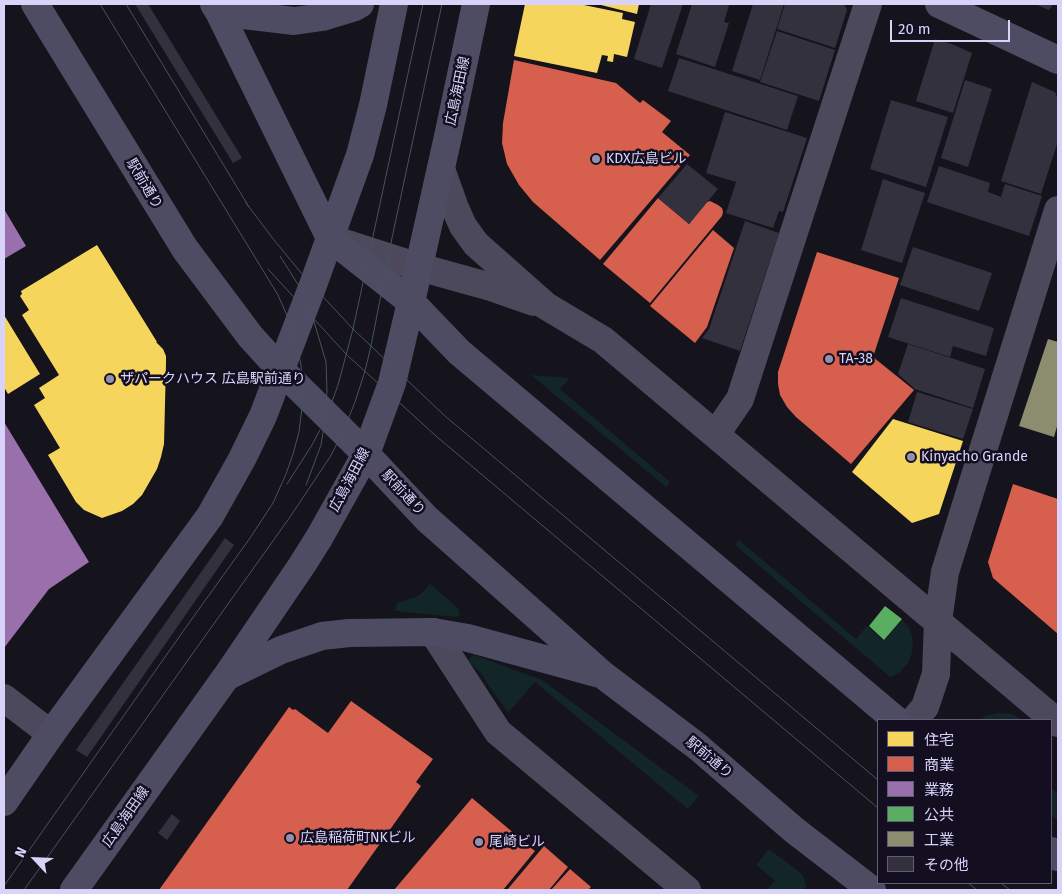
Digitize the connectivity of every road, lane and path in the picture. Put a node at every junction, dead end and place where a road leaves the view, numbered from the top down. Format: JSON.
{"nodes":[{"id":1,"x":35,"y":4,"type":"edge"},
{"id":2,"x":360,"y":4,"type":"edge"},
{"id":3,"x":394,"y":4,"type":"edge"},
{"id":4,"x":476,"y":4,"type":"edge"},
{"id":5,"x":868,"y":4,"type":"edge"},
{"id":6,"x":939,"y":4,"type":"edge"},
{"id":7,"x":217,"y":8,"type":"edge"},
{"id":8,"x":1058,"y":60,"type":"edge"},
{"id":9,"x":441,"y":169,"type":"junction"},
{"id":10,"x":1058,"y":210,"type":"edge"},
{"id":11,"x":330,"y":238,"type":"junction"},
{"id":12,"x":419,"y":267,"type":"junction"},
{"id":13,"x":1049,"y":274,"type":"edge"},
{"id":14,"x":411,"y":302,"type":"junction"},
{"id":15,"x":546,"y":306,"type":"junction"},
{"id":16,"x":280,"y":369,"type":"junction"},
{"id":17,"x":716,"y":434,"type":"junction"},
{"id":18,"x":366,"y":454,"type":"junction"},
{"id":19,"x":938,"y":621,"type":"junction"},
{"id":20,"x":433,"y":632,"type":"junction"},
{"id":21,"x":602,"y":675,"type":"junction"},
{"id":22,"x":226,"y":677,"type":"junction"},
{"id":23,"x":4,"y":698,"type":"edge"},
{"id":24,"x":895,"y":719,"type":"edge"},
{"id":25,"x":915,"y":719,"type":"edge"},
{"id":26,"x":1058,"y":723,"type":"edge"},
{"id":27,"x":51,"y":734,"type":"junction"},
{"id":28,"x":4,"y":802,"type":"edge"},
{"id":29,"x":869,"y":889,"type":"edge"},
{"id":30,"x":74,"y":890,"type":"edge"},
{"id":31,"x":687,"y":890,"type":"edge"}],
"edges":[{"from":1,"to":16,"type":"street","name":"駅前通り"},
{"from":2,"to":7,"type":"street"},
{"from":3,"to":11,"type":"street"},
{"from":4,"to":9,"type":"street","name":"広島海田線"},
{"from":5,"to":17,"type":"street"},
{"from":6,"to":8,"type":"street"},
{"from":7,"to":11,"type":"street"},
{"from":9,"to":12,"type":"street","name":"広島海田線"},
{"from":9,"to":15,"type":"street"},
{"from":10,"to":13,"type":"street"},
{"from":11,"to":12,"type":"street"},
{"from":11,"to":14,"type":"street"},
{"from":11,"to":16,"type":"street"},
{"from":12,"to":14,"type":"street","name":"広島海田線"},
{"from":12,"to":15,"type":"street"},
{"from":13,"to":19,"type":"street"},
{"from":14,"to":18,"type":"street","name":"広島海田線"},
{"from":14,"to":24,"type":"street"},
{"from":15,"to":17,"type":"street"},
{"from":16,"to":18,"type":"street","name":"駅前通り"},
{"from":16,"to":27,"type":"street"},
{"from":17,"to":19,"type":"street"},
{"from":18,"to":21,"type":"street","name":"駅前通り"},
{"from":18,"to":22,"type":"street","name":"広島海田線"},
{"from":19,"to":25,"type":"street"},
{"from":19,"to":26,"type":"street"},
{"from":20,"to":21,"type":"street"},
{"from":20,"to":22,"type":"street"},
{"from":20,"to":31,"type":"street"},
{"from":21,"to":29,"type":"street","name":"駅前通り"},
{"from":22,"to":30,"type":"street","name":"広島海田線"},
{"from":23,"to":27,"type":"street"},
{"from":27,"to":28,"type":"street"}]}
